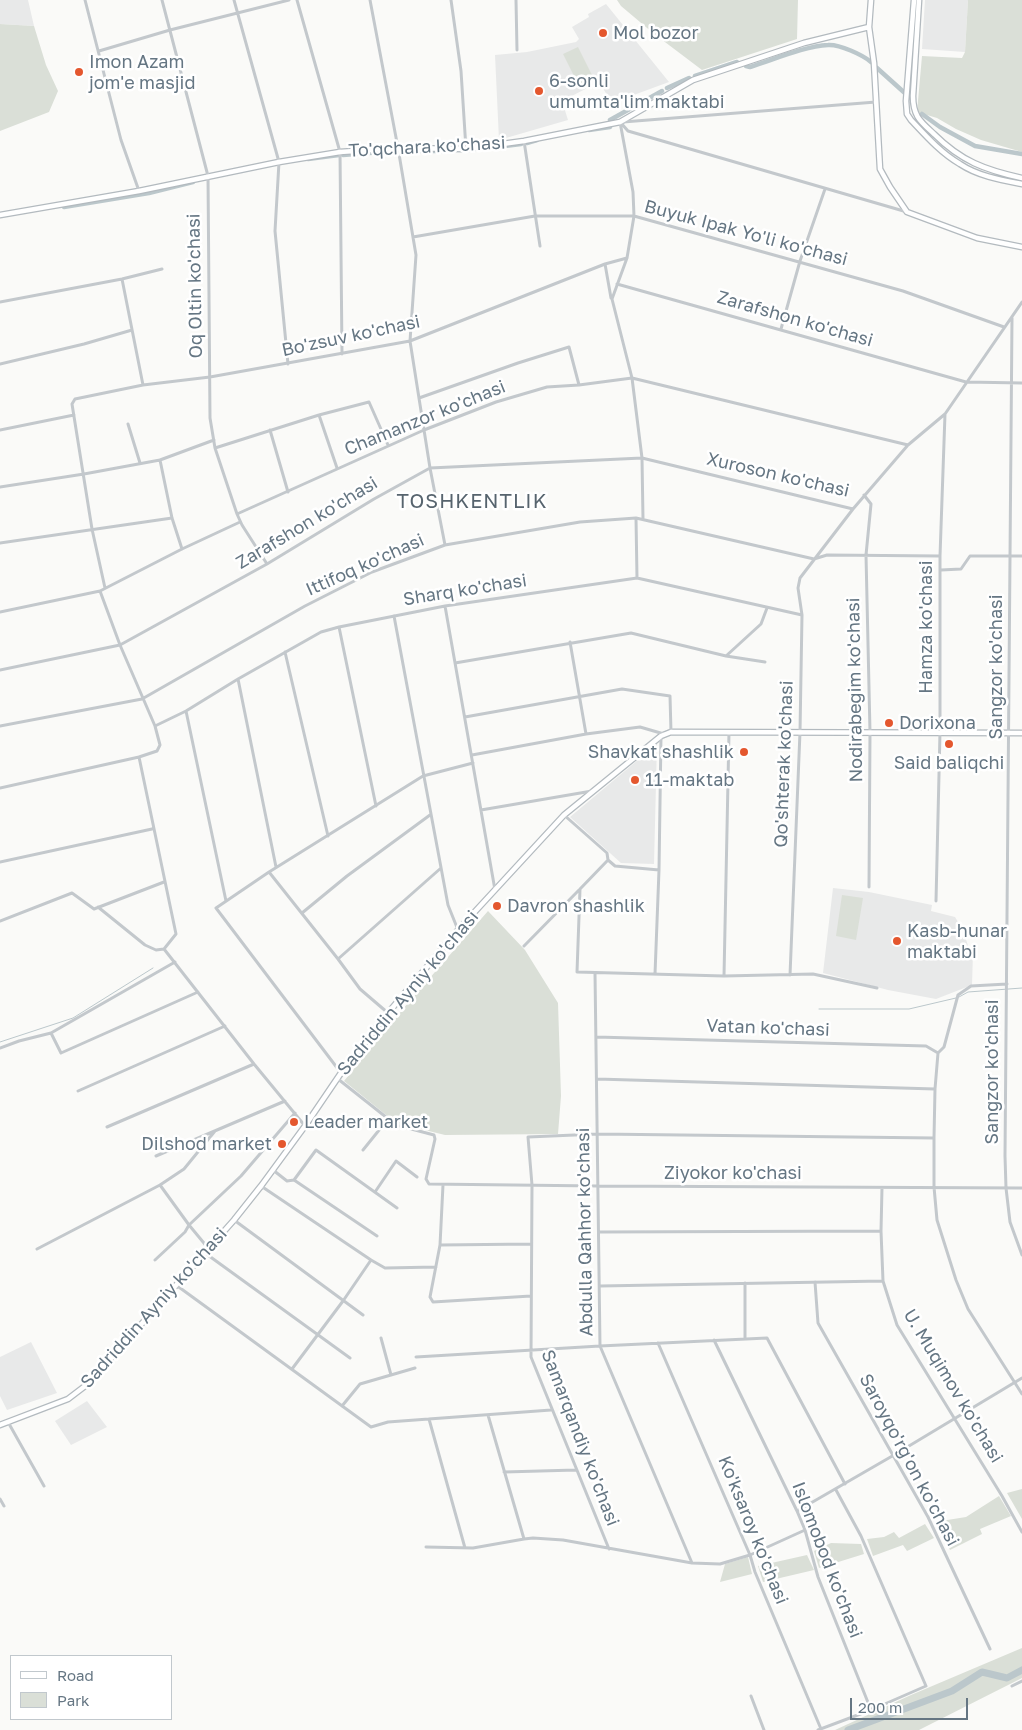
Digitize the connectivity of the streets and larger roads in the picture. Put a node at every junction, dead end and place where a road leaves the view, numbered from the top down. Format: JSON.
{"nodes":[{"id":1,"x":85,"y":0,"type":"edge"},
{"id":2,"x":162,"y":0,"type":"edge"},
{"id":3,"x":234,"y":0,"type":"edge"},
{"id":4,"x":289,"y":0,"type":"edge"},
{"id":5,"x":297,"y":0,"type":"edge"},
{"id":6,"x":370,"y":0,"type":"edge"},
{"id":7,"x":451,"y":0,"type":"edge"},
{"id":8,"x":516,"y":0,"type":"edge"},
{"id":9,"x":871,"y":0,"type":"edge"},
{"id":10,"x":914,"y":0,"type":"edge"},
{"id":11,"x":920,"y":0,"type":"edge"},
{"id":12,"x":238,"y":14,"type":"junction"},
{"id":13,"x":869,"y":27,"type":"junction"},
{"id":14,"x":170,"y":30,"type":"junction"},
{"id":15,"x":99,"y":50,"type":"junction"},
{"id":16,"x":517,"y":50,"type":"dead end"},
{"id":17,"x":910,"y":53,"type":"junction"},
{"id":18,"x":916,"y":54,"type":"junction"},
{"id":19,"x":876,"y":102,"type":"junction"},
{"id":20,"x":620,"y":122,"type":"junction"},
{"id":21,"x":524,"y":141,"type":"junction"},
{"id":22,"x":398,"y":148,"type":"junction"},
{"id":23,"x":466,"y":149,"type":"junction"},
{"id":24,"x":340,"y":152,"type":"junction"},
{"id":25,"x":279,"y":162,"type":"junction"},
{"id":26,"x":208,"y":176,"type":"junction"},
{"id":27,"x":1022,"y":178,"type":"edge"},
{"id":28,"x":1022,"y":184,"type":"edge"},
{"id":29,"x":825,"y":189,"type":"junction"},
{"id":30,"x":139,"y":192,"type":"junction"},
{"id":31,"x":907,"y":212,"type":"junction"},
{"id":32,"x":0,"y":215,"type":"edge"},
{"id":33,"x":535,"y":216,"type":"junction"},
{"id":34,"x":634,"y":216,"type":"junction"},
{"id":35,"x":413,"y":236,"type":"junction"},
{"id":36,"x":540,"y":246,"type":"dead end"},
{"id":37,"x":1022,"y":247,"type":"edge"},
{"id":38,"x":626,"y":258,"type":"junction"},
{"id":39,"x":800,"y":261,"type":"junction"},
{"id":40,"x":606,"y":264,"type":"junction"},
{"id":41,"x":162,"y":269,"type":"dead end"},
{"id":42,"x":122,"y":279,"type":"junction"},
{"id":43,"x":617,"y":284,"type":"junction"},
{"id":44,"x":612,"y":299,"type":"junction"},
{"id":45,"x":0,"y":302,"type":"edge"},
{"id":46,"x":1022,"y":302,"type":"edge"},
{"id":47,"x":1012,"y":316,"type":"junction"},
{"id":48,"x":1005,"y":327,"type":"junction"},
{"id":49,"x":781,"y":329,"type":"junction"},
{"id":50,"x":132,"y":330,"type":"junction"},
{"id":51,"x":410,"y":341,"type":"junction"},
{"id":52,"x":342,"y":354,"type":"junction"},
{"id":53,"x":0,"y":364,"type":"edge"},
{"id":54,"x":288,"y":364,"type":"junction"},
{"id":55,"x":210,"y":377,"type":"junction"},
{"id":56,"x":632,"y":378,"type":"junction"},
{"id":57,"x":966,"y":382,"type":"junction"},
{"id":58,"x":1011,"y":383,"type":"junction"},
{"id":59,"x":1022,"y":383,"type":"edge"},
{"id":60,"x":143,"y":385,"type":"junction"},
{"id":61,"x":579,"y":385,"type":"junction"},
{"id":62,"x":419,"y":398,"type":"junction"},
{"id":63,"x":319,"y":414,"type":"junction"},
{"id":64,"x":945,"y":414,"type":"junction"},
{"id":65,"x":74,"y":415,"type":"junction"},
{"id":66,"x":128,"y":424,"type":"dead end"},
{"id":67,"x":0,"y":430,"type":"edge"},
{"id":68,"x":270,"y":430,"type":"junction"},
{"id":69,"x":424,"y":430,"type":"junction"},
{"id":70,"x":214,"y":440,"type":"junction"},
{"id":71,"x":908,"y":445,"type":"junction"},
{"id":72,"x":388,"y":446,"type":"junction"},
{"id":73,"x":215,"y":448,"type":"junction"},
{"id":74,"x":642,"y":458,"type":"junction"},
{"id":75,"x":160,"y":460,"type":"junction"},
{"id":76,"x":140,"y":463,"type":"junction"},
{"id":77,"x":338,"y":468,"type":"junction"},
{"id":78,"x":430,"y":468,"type":"junction"},
{"id":79,"x":84,"y":474,"type":"junction"},
{"id":80,"x":0,"y":487,"type":"edge"},
{"id":81,"x":288,"y":492,"type":"junction"},
{"id":82,"x":864,"y":495,"type":"junction"},
{"id":83,"x":853,"y":509,"type":"junction"},
{"id":84,"x":237,"y":514,"type":"junction"},
{"id":85,"x":172,"y":518,"type":"junction"},
{"id":86,"x":636,"y":518,"type":"junction"},
{"id":87,"x":643,"y":519,"type":"junction"},
{"id":88,"x":240,"y":522,"type":"junction"},
{"id":89,"x":92,"y":529,"type":"junction"},
{"id":90,"x":0,"y":544,"type":"edge"},
{"id":91,"x":446,"y":545,"type":"junction"},
{"id":92,"x":182,"y":549,"type":"junction"},
{"id":93,"x":866,"y":555,"type":"junction"},
{"id":94,"x":940,"y":556,"type":"junction"},
{"id":95,"x":1010,"y":556,"type":"junction"},
{"id":96,"x":1022,"y":556,"type":"edge"},
{"id":97,"x":814,"y":559,"type":"junction"},
{"id":98,"x":267,"y":564,"type":"junction"},
{"id":99,"x":941,"y":570,"type":"junction"},
{"id":100,"x":637,"y":578,"type":"junction"},
{"id":101,"x":105,"y":588,"type":"junction"},
{"id":102,"x":100,"y":591,"type":"junction"},
{"id":103,"x":446,"y":606,"type":"junction"},
{"id":104,"x":767,"y":608,"type":"junction"},
{"id":105,"x":0,"y":612,"type":"edge"},
{"id":106,"x":802,"y":615,"type":"junction"},
{"id":107,"x":394,"y":616,"type":"junction"},
{"id":108,"x":339,"y":627,"type":"junction"},
{"id":109,"x":570,"y":642,"type":"junction"},
{"id":110,"x":120,"y":645,"type":"junction"},
{"id":111,"x":286,"y":652,"type":"junction"},
{"id":112,"x":726,"y":656,"type":"junction"},
{"id":113,"x":765,"y":662,"type":"dead end"},
{"id":114,"x":455,"y":663,"type":"junction"},
{"id":115,"x":0,"y":670,"type":"edge"},
{"id":116,"x":238,"y":679,"type":"junction"},
{"id":117,"x":578,"y":696,"type":"junction"},
{"id":118,"x":142,"y":698,"type":"junction"},
{"id":119,"x":186,"y":712,"type":"junction"},
{"id":120,"x":465,"y":717,"type":"junction"},
{"id":121,"x":0,"y":726,"type":"edge"},
{"id":122,"x":155,"y":726,"type":"junction"},
{"id":123,"x":671,"y":732,"type":"junction"},
{"id":124,"x":729,"y":732,"type":"junction"},
{"id":125,"x":800,"y":732,"type":"junction"},
{"id":126,"x":870,"y":732,"type":"junction"},
{"id":127,"x":940,"y":732,"type":"junction"},
{"id":128,"x":1010,"y":733,"type":"junction"},
{"id":129,"x":1022,"y":733,"type":"edge"},
{"id":130,"x":586,"y":734,"type":"junction"},
{"id":131,"x":663,"y":735,"type":"junction"},
{"id":132,"x":472,"y":755,"type":"junction"},
{"id":133,"x":139,"y":757,"type":"junction"},
{"id":134,"x":473,"y":763,"type":"junction"},
{"id":135,"x":423,"y":776,"type":"junction"},
{"id":136,"x":0,"y":788,"type":"edge"},
{"id":137,"x":595,"y":791,"type":"junction"},
{"id":138,"x":376,"y":806,"type":"junction"},
{"id":139,"x":481,"y":810,"type":"junction"},
{"id":140,"x":430,"y":815,"type":"junction"},
{"id":141,"x":564,"y":815,"type":"junction"},
{"id":142,"x":152,"y":829,"type":"junction"},
{"id":143,"x":328,"y":836,"type":"junction"},
{"id":144,"x":608,"y":860,"type":"junction"},
{"id":145,"x":0,"y":862,"type":"edge"},
{"id":146,"x":276,"y":868,"type":"junction"},
{"id":147,"x":441,"y":868,"type":"junction"},
{"id":148,"x":659,"y":870,"type":"junction"},
{"id":149,"x":269,"y":872,"type":"junction"},
{"id":150,"x":164,"y":882,"type":"junction"},
{"id":151,"x":869,"y":887,"type":"dead end"},
{"id":152,"x":580,"y":889,"type":"junction"},
{"id":153,"x":495,"y":890,"type":"junction"},
{"id":154,"x":226,"y":901,"type":"junction"},
{"id":155,"x":936,"y":901,"type":"dead end"},
{"id":156,"x":98,"y":907,"type":"junction"},
{"id":157,"x":302,"y":913,"type":"junction"},
{"id":158,"x":0,"y":921,"type":"edge"},
{"id":159,"x":458,"y":930,"type":"junction"},
{"id":160,"x":524,"y":946,"type":"dead end"},
{"id":161,"x":164,"y":949,"type":"junction"},
{"id":162,"x":338,"y":958,"type":"junction"},
{"id":163,"x":175,"y":962,"type":"junction"},
{"id":164,"x":596,"y":973,"type":"junction"},
{"id":165,"x":655,"y":974,"type":"junction"},
{"id":166,"x":790,"y":975,"type":"junction"},
{"id":167,"x":724,"y":976,"type":"junction"},
{"id":168,"x":1007,"y":984,"type":"junction"},
{"id":169,"x":877,"y":988,"type":"dead end"},
{"id":170,"x":198,"y":992,"type":"junction"},
{"id":171,"x":388,"y":1013,"type":"junction"},
{"id":172,"x":225,"y":1026,"type":"junction"},
{"id":173,"x":51,"y":1033,"type":"junction"},
{"id":174,"x":596,"y":1037,"type":"junction"},
{"id":175,"x":0,"y":1048,"type":"edge"},
{"id":176,"x":938,"y":1053,"type":"junction"},
{"id":177,"x":254,"y":1064,"type":"junction"},
{"id":178,"x":341,"y":1073,"type":"junction"},
{"id":179,"x":338,"y":1078,"type":"junction"},
{"id":180,"x":597,"y":1080,"type":"junction"},
{"id":181,"x":935,"y":1090,"type":"junction"},
{"id":182,"x":78,"y":1091,"type":"dead end"},
{"id":183,"x":285,"y":1101,"type":"junction"},
{"id":184,"x":295,"y":1114,"type":"junction"},
{"id":185,"x":388,"y":1119,"type":"junction"},
{"id":186,"x":306,"y":1126,"type":"junction"},
{"id":187,"x":107,"y":1127,"type":"dead end"},
{"id":188,"x":215,"y":1131,"type":"junction"},
{"id":189,"x":598,"y":1134,"type":"junction"},
{"id":190,"x":934,"y":1138,"type":"junction"},
{"id":191,"x":363,"y":1150,"type":"dead end"},
{"id":192,"x":156,"y":1156,"type":"dead end"},
{"id":193,"x":273,"y":1170,"type":"junction"},
{"id":194,"x":418,"y":1177,"type":"dead end"},
{"id":195,"x":294,"y":1180,"type":"junction"},
{"id":196,"x":443,"y":1185,"type":"junction"},
{"id":197,"x":160,"y":1186,"type":"junction"},
{"id":198,"x":261,"y":1186,"type":"junction"},
{"id":199,"x":532,"y":1186,"type":"junction"},
{"id":200,"x":598,"y":1186,"type":"junction"},
{"id":201,"x":934,"y":1187,"type":"junction"},
{"id":202,"x":882,"y":1188,"type":"junction"},
{"id":203,"x":1006,"y":1188,"type":"junction"},
{"id":204,"x":1022,"y":1188,"type":"edge"},
{"id":205,"x":375,"y":1192,"type":"junction"},
{"id":206,"x":397,"y":1208,"type":"dead end"},
{"id":207,"x":234,"y":1220,"type":"junction"},
{"id":208,"x":189,"y":1225,"type":"junction"},
{"id":209,"x":881,"y":1231,"type":"junction"},
{"id":210,"x":599,"y":1232,"type":"junction"},
{"id":211,"x":377,"y":1236,"type":"dead end"},
{"id":212,"x":530,"y":1244,"type":"junction"},
{"id":213,"x":440,"y":1245,"type":"junction"},
{"id":214,"x":37,"y":1249,"type":"dead end"},
{"id":215,"x":206,"y":1250,"type":"junction"},
{"id":216,"x":1022,"y":1255,"type":"edge"},
{"id":217,"x":155,"y":1260,"type":"dead end"},
{"id":218,"x":370,"y":1260,"type":"junction"},
{"id":219,"x":436,"y":1266,"type":"junction"},
{"id":220,"x":883,"y":1281,"type":"junction"},
{"id":221,"x":815,"y":1282,"type":"junction"},
{"id":222,"x":745,"y":1283,"type":"junction"},
{"id":223,"x":176,"y":1285,"type":"junction"},
{"id":224,"x":600,"y":1286,"type":"junction"},
{"id":225,"x":530,"y":1296,"type":"junction"},
{"id":226,"x":343,"y":1301,"type":"junction"},
{"id":227,"x":363,"y":1315,"type":"dead end"},
{"id":228,"x":318,"y":1334,"type":"junction"},
{"id":229,"x":381,"y":1338,"type":"dead end"},
{"id":230,"x":745,"y":1339,"type":"junction"},
{"id":231,"x":714,"y":1340,"type":"junction"},
{"id":232,"x":658,"y":1343,"type":"junction"},
{"id":233,"x":600,"y":1346,"type":"junction"},
{"id":234,"x":530,"y":1350,"type":"junction"},
{"id":235,"x":350,"y":1358,"type":"dead end"},
{"id":236,"x":416,"y":1358,"type":"dead end"},
{"id":237,"x":415,"y":1368,"type":"dead end"},
{"id":238,"x":292,"y":1369,"type":"junction"},
{"id":239,"x":391,"y":1375,"type":"junction"},
{"id":240,"x":1022,"y":1378,"type":"edge"},
{"id":241,"x":1015,"y":1383,"type":"junction"},
{"id":242,"x":1022,"y":1394,"type":"edge"},
{"id":243,"x":342,"y":1406,"type":"junction"},
{"id":244,"x":552,"y":1410,"type":"junction"},
{"id":245,"x":488,"y":1415,"type":"junction"},
{"id":246,"x":954,"y":1418,"type":"junction"},
{"id":247,"x":429,"y":1419,"type":"junction"},
{"id":248,"x":8,"y":1422,"type":"junction"},
{"id":249,"x":0,"y":1425,"type":"edge"},
{"id":250,"x":894,"y":1455,"type":"junction"},
{"id":251,"x":576,"y":1470,"type":"junction"},
{"id":252,"x":504,"y":1472,"type":"junction"},
{"id":253,"x":845,"y":1484,"type":"junction"},
{"id":254,"x":44,"y":1486,"type":"dead end"},
{"id":255,"x":836,"y":1490,"type":"junction"},
{"id":256,"x":0,"y":1500,"type":"edge"},
{"id":257,"x":4,"y":1506,"type":"dead end"},
{"id":258,"x":797,"y":1510,"type":"junction"},
{"id":259,"x":804,"y":1530,"type":"junction"},
{"id":260,"x":1022,"y":1532,"type":"edge"},
{"id":261,"x":524,"y":1538,"type":"junction"},
{"id":262,"x":426,"y":1547,"type":"dead end"},
{"id":263,"x":465,"y":1548,"type":"junction"},
{"id":264,"x":609,"y":1549,"type":"junction"},
{"id":265,"x":750,"y":1554,"type":"junction"},
{"id":266,"x":692,"y":1563,"type":"junction"},
{"id":267,"x":990,"y":1649,"type":"dead end"},
{"id":268,"x":1022,"y":1681,"type":"edge"},
{"id":269,"x":1012,"y":1686,"type":"dead end"},
{"id":270,"x":751,"y":1696,"type":"dead end"},
{"id":271,"x":871,"y":1710,"type":"junction"},
{"id":272,"x":819,"y":1729,"type":"edge"},
{"id":273,"x":764,"y":1730,"type":"edge"}],
"edges":[{"from":1,"to":15,"type":"street"},
{"from":2,"to":14,"type":"street","name":"Oq Oltin ko'chasi"},
{"from":3,"to":12,"type":"street"},
{"from":4,"to":12,"type":"street"},
{"from":5,"to":24,"type":"street"},
{"from":6,"to":22,"type":"street"},
{"from":7,"to":23,"type":"street"},
{"from":8,"to":16,"type":"street"},
{"from":9,"to":13,"type":"street"},
{"from":10,"to":17,"type":"street"},
{"from":11,"to":18,"type":"street"},
{"from":12,"to":14,"type":"street"},
{"from":12,"to":25,"type":"street"},
{"from":13,"to":19,"type":"street"},
{"from":13,"to":20,"type":"street","name":"To'qchara ko'chasi"},
{"from":14,"to":15,"type":"street"},
{"from":14,"to":26,"type":"street","name":"Oq Oltin ko'chasi"},
{"from":15,"to":30,"type":"street"},
{"from":17,"to":18,"type":"street"},
{"from":17,"to":28,"type":"street"},
{"from":18,"to":27,"type":"street"},
{"from":19,"to":20,"type":"street"},
{"from":19,"to":31,"type":"street"},
{"from":20,"to":21,"type":"street","name":"To'qchara ko'chasi"},
{"from":20,"to":29,"type":"street"},
{"from":20,"to":34,"type":"street"},
{"from":21,"to":23,"type":"street","name":"To'qchara ko'chasi"},
{"from":21,"to":33,"type":"street"},
{"from":22,"to":23,"type":"street","name":"To'qchara ko'chasi"},
{"from":22,"to":24,"type":"street","name":"To'qchara ko'chasi"},
{"from":22,"to":35,"type":"street"},
{"from":24,"to":25,"type":"street","name":"To'qchara ko'chasi"},
{"from":24,"to":52,"type":"street"},
{"from":25,"to":26,"type":"street","name":"To'qchara ko'chasi"},
{"from":25,"to":54,"type":"street"},
{"from":26,"to":30,"type":"street","name":"To'qchara ko'chasi"},
{"from":26,"to":55,"type":"street","name":"Oq Oltin ko'chasi"},
{"from":29,"to":31,"type":"street"},
{"from":29,"to":39,"type":"street"},
{"from":30,"to":32,"type":"street","name":"To'qchara ko'chasi"},
{"from":31,"to":37,"type":"street"},
{"from":33,"to":34,"type":"street","name":"Buyuk Ipak Yo'li ko'chasi"},
{"from":33,"to":35,"type":"street","name":"Buyuk Ipak Yo'li ko'chasi"},
{"from":33,"to":36,"type":"street"},
{"from":34,"to":38,"type":"street"},
{"from":34,"to":39,"type":"street","name":"Buyuk Ipak Yo'li ko'chasi"},
{"from":35,"to":51,"type":"street"},
{"from":38,"to":40,"type":"street","name":"Bo'zsuv ko'chasi"},
{"from":38,"to":43,"type":"street"},
{"from":39,"to":48,"type":"street","name":"Buyuk Ipak Yo'li ko'chasi"},
{"from":39,"to":49,"type":"street"},
{"from":40,"to":44,"type":"street"},
{"from":40,"to":51,"type":"street","name":"Bo'zsuv ko'chasi"},
{"from":41,"to":42,"type":"street"},
{"from":42,"to":45,"type":"street"},
{"from":42,"to":50,"type":"street"},
{"from":43,"to":44,"type":"street"},
{"from":43,"to":49,"type":"street","name":"Zarafshon ko'chasi"},
{"from":44,"to":56,"type":"street"},
{"from":46,"to":47,"type":"street","name":"Xuroson ko'chasi"},
{"from":47,"to":48,"type":"street","name":"Xuroson ko'chasi"},
{"from":47,"to":58,"type":"street","name":"Sangzor ko'chasi"},
{"from":48,"to":57,"type":"street","name":"Xuroson ko'chasi"},
{"from":49,"to":57,"type":"street","name":"Zarafshon ko'chasi"},
{"from":50,"to":53,"type":"street"},
{"from":50,"to":60,"type":"street"},
{"from":51,"to":52,"type":"street","name":"Bo'zsuv ko'chasi"},
{"from":51,"to":62,"type":"street"},
{"from":52,"to":54,"type":"street","name":"Bo'zsuv ko'chasi"},
{"from":54,"to":55,"type":"street","name":"Bo'zsuv ko'chasi"},
{"from":55,"to":60,"type":"street","name":"Bo'zsuv ko'chasi"},
{"from":55,"to":70,"type":"street","name":"Oq Oltin ko'chasi"},
{"from":56,"to":61,"type":"street","name":"Chamanzor ko'chasi"},
{"from":56,"to":71,"type":"street"},
{"from":56,"to":74,"type":"street"},
{"from":57,"to":58,"type":"street","name":"Zarafshon ko'chasi"},
{"from":57,"to":64,"type":"street","name":"Xuroson ko'chasi"},
{"from":58,"to":59,"type":"street","name":"Zarafshon ko'chasi"},
{"from":58,"to":95,"type":"street","name":"Sangzor ko'chasi"},
{"from":60,"to":65,"type":"street","name":"Bo'zsuv ko'chasi"},
{"from":61,"to":62,"type":"street"},
{"from":61,"to":69,"type":"street","name":"Chamanzor ko'chasi"},
{"from":62,"to":69,"type":"street"},
{"from":63,"to":68,"type":"street"},
{"from":63,"to":72,"type":"street"},
{"from":63,"to":77,"type":"street"},
{"from":64,"to":71,"type":"street","name":"Xuroson ko'chasi"},
{"from":64,"to":94,"type":"street","name":"Hamza ko'chasi"},
{"from":65,"to":67,"type":"street"},
{"from":65,"to":79,"type":"street"},
{"from":66,"to":76,"type":"street"},
{"from":68,"to":73,"type":"street"},
{"from":68,"to":81,"type":"street"},
{"from":69,"to":72,"type":"street","name":"Chamanzor ko'chasi"},
{"from":69,"to":78,"type":"street"},
{"from":70,"to":73,"type":"street","name":"Oq Oltin ko'chasi"},
{"from":70,"to":75,"type":"street"},
{"from":71,"to":82,"type":"street","name":"Xuroson ko'chasi"},
{"from":72,"to":77,"type":"street","name":"Chamanzor ko'chasi"},
{"from":73,"to":84,"type":"street","name":"Oq Oltin ko'chasi"},
{"from":74,"to":78,"type":"street","name":"Zarafshon ko'chasi"},
{"from":74,"to":83,"type":"street","name":"Xuroson ko'chasi"},
{"from":74,"to":87,"type":"street"},
{"from":75,"to":76,"type":"street"},
{"from":75,"to":85,"type":"street"},
{"from":76,"to":79,"type":"street"},
{"from":77,"to":81,"type":"street","name":"Chamanzor ko'chasi"},
{"from":78,"to":91,"type":"street"},
{"from":78,"to":98,"type":"street","name":"Zarafshon ko'chasi"},
{"from":79,"to":80,"type":"street"},
{"from":79,"to":89,"type":"street"},
{"from":81,"to":84,"type":"street","name":"Chamanzor ko'chasi"},
{"from":82,"to":83,"type":"street","name":"Xuroson ko'chasi"},
{"from":82,"to":93,"type":"street","name":"Nodirabegim ko'chasi"},
{"from":83,"to":97,"type":"street","name":"Qo'shterak ko'chasi"},
{"from":84,"to":88,"type":"street","name":"Oq Oltin ko'chasi"},
{"from":85,"to":89,"type":"street"},
{"from":85,"to":92,"type":"street"},
{"from":86,"to":87,"type":"street","name":"Ittifoq ko'chasi"},
{"from":86,"to":91,"type":"street","name":"Ittifoq ko'chasi"},
{"from":86,"to":100,"type":"street"},
{"from":87,"to":97,"type":"street","name":"Ittifoq ko'chasi"},
{"from":88,"to":92,"type":"street"},
{"from":88,"to":98,"type":"street","name":"Oq Oltin ko'chasi"},
{"from":89,"to":90,"type":"street"},
{"from":89,"to":101,"type":"street"},
{"from":91,"to":118,"type":"street","name":"Ittifoq ko'chasi"},
{"from":92,"to":101,"type":"street"},
{"from":93,"to":94,"type":"street","name":"Ittifoq ko'chasi"},
{"from":93,"to":97,"type":"street","name":"Ittifoq ko'chasi"},
{"from":93,"to":126,"type":"street","name":"Nodirabegim ko'chasi"},
{"from":94,"to":99,"type":"street","name":"Hamza ko'chasi"},
{"from":95,"to":96,"type":"street"},
{"from":95,"to":99,"type":"street"},
{"from":95,"to":128,"type":"street","name":"Sangzor ko'chasi"},
{"from":97,"to":106,"type":"street","name":"Qo'shterak ko'chasi"},
{"from":98,"to":110,"type":"street","name":"Zarafshon ko'chasi"},
{"from":99,"to":127,"type":"street","name":"Hamza ko'chasi"},
{"from":100,"to":103,"type":"street","name":"Sharq ko'chasi"},
{"from":100,"to":104,"type":"street","name":"Sharq ko'chasi"},
{"from":101,"to":102,"type":"street"},
{"from":102,"to":105,"type":"street"},
{"from":102,"to":110,"type":"street"},
{"from":103,"to":107,"type":"street","name":"Sharq ko'chasi"},
{"from":103,"to":114,"type":"street"},
{"from":104,"to":106,"type":"street","name":"Sharq ko'chasi"},
{"from":104,"to":112,"type":"street"},
{"from":106,"to":125,"type":"street","name":"Qo'shterak ko'chasi"},
{"from":107,"to":108,"type":"street","name":"Sharq ko'chasi"},
{"from":107,"to":135,"type":"street"},
{"from":108,"to":111,"type":"street","name":"Sharq ko'chasi"},
{"from":108,"to":138,"type":"street"},
{"from":109,"to":112,"type":"street"},
{"from":109,"to":114,"type":"street"},
{"from":109,"to":117,"type":"street"},
{"from":110,"to":115,"type":"street","name":"Zarafshon ko'chasi"},
{"from":110,"to":118,"type":"street"},
{"from":111,"to":116,"type":"street","name":"Sharq ko'chasi"},
{"from":111,"to":143,"type":"street"},
{"from":112,"to":113,"type":"street"},
{"from":114,"to":120,"type":"street"},
{"from":116,"to":119,"type":"street","name":"Sharq ko'chasi"},
{"from":116,"to":146,"type":"street"},
{"from":117,"to":120,"type":"street"},
{"from":117,"to":123,"type":"street"},
{"from":117,"to":130,"type":"street"},
{"from":118,"to":121,"type":"street","name":"Ittifoq ko'chasi"},
{"from":118,"to":122,"type":"street"},
{"from":119,"to":122,"type":"street","name":"Sharq ko'chasi"},
{"from":119,"to":154,"type":"street"},
{"from":120,"to":132,"type":"street"},
{"from":122,"to":133,"type":"street"},
{"from":123,"to":124,"type":"street","name":"Sadriddin Ayniy ko'chasi"},
{"from":123,"to":131,"type":"street","name":"Sadriddin Ayniy ko'chasi"},
{"from":124,"to":125,"type":"street","name":"Sadriddin Ayniy ko'chasi"},
{"from":124,"to":167,"type":"street"},
{"from":125,"to":126,"type":"street","name":"Sadriddin Ayniy ko'chasi"},
{"from":125,"to":166,"type":"street","name":"Qo'shterak ko'chasi"},
{"from":126,"to":127,"type":"street","name":"Sadriddin Ayniy ko'chasi"},
{"from":126,"to":151,"type":"street","name":"Nodirabegim ko'chasi"},
{"from":127,"to":128,"type":"street","name":"Sadriddin Ayniy ko'chasi"},
{"from":127,"to":155,"type":"street","name":"Hamza ko'chasi"},
{"from":128,"to":129,"type":"street","name":"Sadriddin Ayniy ko'chasi"},
{"from":128,"to":168,"type":"street","name":"Sangzor ko'chasi"},
{"from":130,"to":131,"type":"street"},
{"from":130,"to":132,"type":"street"},
{"from":131,"to":137,"type":"street","name":"Sadriddin Ayniy ko'chasi"},
{"from":131,"to":148,"type":"street"},
{"from":132,"to":134,"type":"street"},
{"from":133,"to":136,"type":"street"},
{"from":133,"to":142,"type":"street"},
{"from":134,"to":135,"type":"street"},
{"from":134,"to":139,"type":"street"},
{"from":135,"to":138,"type":"street"},
{"from":135,"to":140,"type":"street"},
{"from":137,"to":139,"type":"street"},
{"from":137,"to":141,"type":"street","name":"Sadriddin Ayniy ko'chasi"},
{"from":138,"to":143,"type":"street"},
{"from":139,"to":153,"type":"street"},
{"from":140,"to":147,"type":"street"},
{"from":140,"to":157,"type":"street"},
{"from":141,"to":144,"type":"street"},
{"from":141,"to":153,"type":"street","name":"Sadriddin Ayniy ko'chasi"},
{"from":142,"to":145,"type":"street"},
{"from":142,"to":150,"type":"street"},
{"from":143,"to":146,"type":"street"},
{"from":144,"to":148,"type":"street"},
{"from":144,"to":152,"type":"street"},
{"from":146,"to":149,"type":"street"},
{"from":147,"to":159,"type":"street"},
{"from":147,"to":162,"type":"street"},
{"from":148,"to":165,"type":"street"},
{"from":149,"to":154,"type":"street"},
{"from":149,"to":157,"type":"street"},
{"from":150,"to":156,"type":"street"},
{"from":150,"to":161,"type":"street"},
{"from":152,"to":160,"type":"street"},
{"from":152,"to":164,"type":"street"},
{"from":153,"to":159,"type":"street","name":"Sadriddin Ayniy ko'chasi"},
{"from":154,"to":178,"type":"street"},
{"from":156,"to":158,"type":"street"},
{"from":156,"to":161,"type":"street"},
{"from":157,"to":162,"type":"street"},
{"from":159,"to":171,"type":"street","name":"Sadriddin Ayniy ko'chasi"},
{"from":161,"to":163,"type":"street"},
{"from":162,"to":171,"type":"street"},
{"from":163,"to":170,"type":"street"},
{"from":163,"to":173,"type":"street"},
{"from":164,"to":165,"type":"street"},
{"from":164,"to":174,"type":"street","name":"Abdulla Qahhor ko'chasi"},
{"from":165,"to":167,"type":"street"},
{"from":166,"to":167,"type":"street"},
{"from":166,"to":169,"type":"street"},
{"from":168,"to":176,"type":"street"},
{"from":168,"to":203,"type":"street","name":"Sangzor ko'chasi"},
{"from":170,"to":172,"type":"street"},
{"from":170,"to":173,"type":"street"},
{"from":171,"to":178,"type":"street","name":"Sadriddin Ayniy ko'chasi"},
{"from":172,"to":177,"type":"street"},
{"from":172,"to":182,"type":"street"},
{"from":173,"to":175,"type":"street"},
{"from":174,"to":176,"type":"street","name":"Vatan ko'chasi"},
{"from":174,"to":180,"type":"street","name":"Abdulla Qahhor ko'chasi"},
{"from":176,"to":181,"type":"street"},
{"from":177,"to":183,"type":"street"},
{"from":177,"to":187,"type":"street"},
{"from":178,"to":179,"type":"street","name":"Sadriddin Ayniy ko'chasi"},
{"from":179,"to":185,"type":"street"},
{"from":179,"to":186,"type":"street","name":"Sadriddin Ayniy ko'chasi"},
{"from":180,"to":181,"type":"street"},
{"from":180,"to":189,"type":"street","name":"Abdulla Qahhor ko'chasi"},
{"from":181,"to":190,"type":"street"},
{"from":183,"to":184,"type":"street"},
{"from":183,"to":188,"type":"street"},
{"from":184,"to":186,"type":"street"},
{"from":184,"to":208,"type":"street"},
{"from":185,"to":191,"type":"street"},
{"from":185,"to":196,"type":"street"},
{"from":186,"to":193,"type":"street","name":"Sadriddin Ayniy ko'chasi"},
{"from":188,"to":192,"type":"street"},
{"from":188,"to":197,"type":"street"},
{"from":189,"to":190,"type":"street"},
{"from":189,"to":199,"type":"street","name":"Samarqandiy ko'chasi"},
{"from":189,"to":200,"type":"street","name":"Abdulla Qahhor ko'chasi"},
{"from":190,"to":201,"type":"street"},
{"from":193,"to":195,"type":"street"},
{"from":193,"to":198,"type":"street","name":"Sadriddin Ayniy ko'chasi"},
{"from":194,"to":205,"type":"street"},
{"from":195,"to":205,"type":"street"},
{"from":195,"to":211,"type":"street"},
{"from":196,"to":199,"type":"street","name":"Ziyokor ko'chasi"},
{"from":196,"to":213,"type":"street"},
{"from":197,"to":208,"type":"street"},
{"from":197,"to":214,"type":"street"},
{"from":198,"to":207,"type":"street","name":"Sadriddin Ayniy ko'chasi"},
{"from":198,"to":218,"type":"street"},
{"from":199,"to":200,"type":"street","name":"Ziyokor ko'chasi"},
{"from":199,"to":212,"type":"street","name":"Samarqandiy ko'chasi"},
{"from":200,"to":202,"type":"street","name":"Ziyokor ko'chasi"},
{"from":200,"to":210,"type":"street","name":"Abdulla Qahhor ko'chasi"},
{"from":201,"to":202,"type":"street","name":"Ziyokor ko'chasi"},
{"from":201,"to":203,"type":"street","name":"Ziyokor ko'chasi"},
{"from":201,"to":241,"type":"street"},
{"from":202,"to":209,"type":"street","name":"U. Muqimov ko'chasi"},
{"from":203,"to":204,"type":"street","name":"Ziyokor ko'chasi"},
{"from":203,"to":216,"type":"street","name":"Sangzor ko'chasi"},
{"from":205,"to":206,"type":"street"},
{"from":207,"to":215,"type":"street","name":"Sadriddin Ayniy ko'chasi"},
{"from":207,"to":226,"type":"street"},
{"from":208,"to":215,"type":"street"},
{"from":208,"to":217,"type":"street"},
{"from":209,"to":210,"type":"street"},
{"from":209,"to":220,"type":"street","name":"U. Muqimov ko'chasi"},
{"from":210,"to":224,"type":"street","name":"Abdulla Qahhor ko'chasi"},
{"from":212,"to":213,"type":"street"},
{"from":212,"to":225,"type":"street","name":"Samarqandiy ko'chasi"},
{"from":213,"to":219,"type":"street"},
{"from":215,"to":223,"type":"street","name":"Sadriddin Ayniy ko'chasi"},
{"from":215,"to":228,"type":"street"},
{"from":218,"to":219,"type":"street"},
{"from":218,"to":226,"type":"street"},
{"from":219,"to":225,"type":"street"},
{"from":220,"to":221,"type":"street"},
{"from":220,"to":246,"type":"street","name":"U. Muqimov ko'chasi"},
{"from":221,"to":222,"type":"street"},
{"from":221,"to":250,"type":"street","name":"Saroyqo'rg'on ko'chasi"},
{"from":222,"to":224,"type":"street"},
{"from":222,"to":230,"type":"street"},
{"from":223,"to":238,"type":"street"},
{"from":223,"to":248,"type":"street","name":"Sadriddin Ayniy ko'chasi"},
{"from":224,"to":233,"type":"street","name":"Abdulla Qahhor ko'chasi"},
{"from":225,"to":234,"type":"street","name":"Samarqandiy ko'chasi"},
{"from":226,"to":227,"type":"street"},
{"from":226,"to":228,"type":"street"},
{"from":228,"to":235,"type":"street"},
{"from":228,"to":238,"type":"street"},
{"from":229,"to":239,"type":"street"},
{"from":230,"to":231,"type":"street"},
{"from":230,"to":253,"type":"street"},
{"from":231,"to":232,"type":"street"},
{"from":231,"to":258,"type":"street","name":"Islomobod ko'chasi"},
{"from":232,"to":233,"type":"street"},
{"from":232,"to":265,"type":"street","name":"Ko'ksaroy ko'chasi"},
{"from":233,"to":234,"type":"street"},
{"from":233,"to":266,"type":"street","name":"Abdulla Qahhor ko'chasi"},
{"from":234,"to":236,"type":"street"},
{"from":234,"to":244,"type":"street","name":"Samarqandiy ko'chasi"},
{"from":237,"to":239,"type":"street"},
{"from":238,"to":243,"type":"street"},
{"from":239,"to":243,"type":"street"},
{"from":240,"to":241,"type":"street"},
{"from":241,"to":242,"type":"street"},
{"from":241,"to":246,"type":"street"},
{"from":243,"to":247,"type":"street"},
{"from":244,"to":245,"type":"street"},
{"from":244,"to":251,"type":"street","name":"Samarqandiy ko'chasi"},
{"from":245,"to":247,"type":"street"},
{"from":245,"to":252,"type":"street"},
{"from":246,"to":250,"type":"street"},
{"from":246,"to":260,"type":"street","name":"U. Muqimov ko'chasi"},
{"from":247,"to":263,"type":"street"},
{"from":248,"to":249,"type":"street","name":"Sadriddin Ayniy ko'chasi"},
{"from":248,"to":254,"type":"street"},
{"from":250,"to":253,"type":"street"},
{"from":250,"to":267,"type":"street","name":"Saroyqo'rg'on ko'chasi"},
{"from":251,"to":252,"type":"street"},
{"from":251,"to":264,"type":"street","name":"Samarqandiy ko'chasi"},
{"from":252,"to":261,"type":"street"},
{"from":253,"to":255,"type":"street"},
{"from":255,"to":258,"type":"street"},
{"from":255,"to":271,"type":"street"},
{"from":256,"to":257,"type":"street"},
{"from":258,"to":259,"type":"street","name":"Islomobod ko'chasi"},
{"from":259,"to":265,"type":"street"},
{"from":259,"to":271,"type":"street","name":"Islomobod ko'chasi"},
{"from":261,"to":263,"type":"street"},
{"from":261,"to":264,"type":"street"},
{"from":262,"to":263,"type":"street"},
{"from":264,"to":266,"type":"street"},
{"from":265,"to":266,"type":"street"},
{"from":265,"to":272,"type":"street","name":"Ko'ksaroy ko'chasi"},
{"from":268,"to":269,"type":"street"},
{"from":270,"to":273,"type":"street"},
{"from":271,"to":272,"type":"street"}]}
